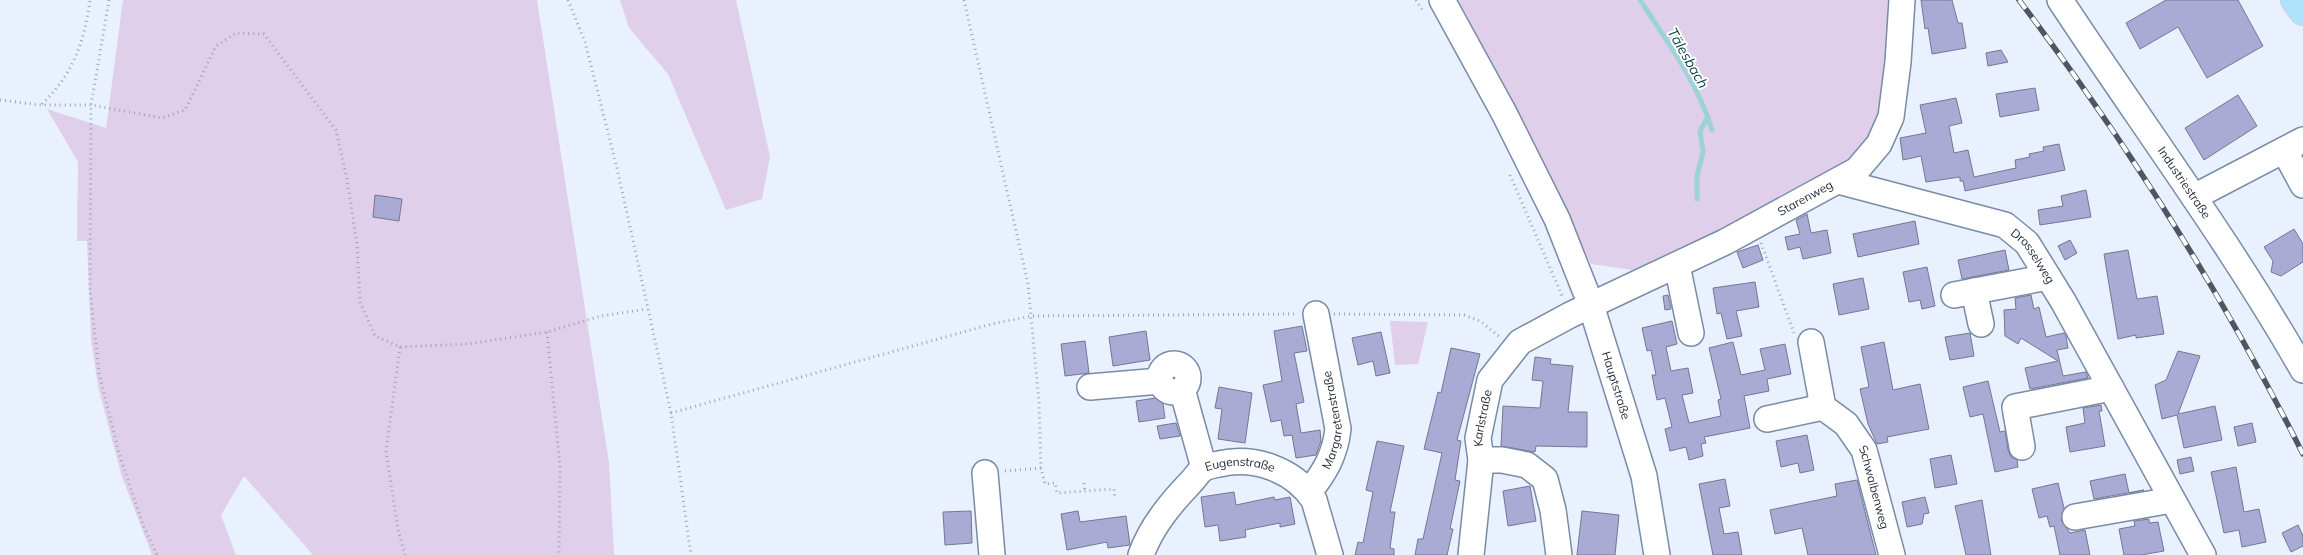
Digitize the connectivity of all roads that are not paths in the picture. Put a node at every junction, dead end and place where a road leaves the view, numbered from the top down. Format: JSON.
{"nodes":[{"id":1,"x":1902,"y":0,"type":"edge"},
{"id":2,"x":2060,"y":0,"type":"edge"},
{"id":3,"x":2295,"y":0,"type":"edge"},
{"id":4,"x":1435,"y":9,"type":"edge"},
{"id":5,"x":2303,"y":11,"type":"edge"},
{"id":6,"x":2293,"y":145,"type":"edge"},
{"id":7,"x":1838,"y":181,"type":"junction"},
{"id":8,"x":2303,"y":185,"type":"edge"},
{"id":9,"x":2194,"y":197,"type":"junction"},
{"id":10,"x":1676,"y":265,"type":"junction"},
{"id":11,"x":2048,"y":277,"type":"junction"},
{"id":12,"x":1581,"y":310,"type":"junction"},
{"id":13,"x":1316,"y":314,"type":"road end"},
{"id":14,"x":1981,"y":324,"type":"dead end"},
{"id":15,"x":1692,"y":333,"type":"dead end"},
{"id":16,"x":1803,"y":341,"type":"road end"},
{"id":17,"x":2303,"y":370,"type":"edge"},
{"id":18,"x":1090,"y":387,"type":"dead end"},
{"id":19,"x":2111,"y":388,"type":"junction"},
{"id":20,"x":1823,"y":407,"type":"junction"},
{"id":21,"x":1767,"y":419,"type":"dead end"},
{"id":22,"x":2022,"y":447,"type":"dead end"},
{"id":23,"x":1481,"y":460,"type":"junction"},
{"id":24,"x":1204,"y":468,"type":"junction"},
{"id":25,"x":985,"y":473,"type":"dead end"},
{"id":26,"x":1309,"y":492,"type":"junction"},
{"id":27,"x":2172,"y":500,"type":"junction"},
{"id":28,"x":2075,"y":517,"type":"dead end"},
{"id":29,"x":992,"y":555,"type":"edge"},
{"id":30,"x":1141,"y":555,"type":"edge"},
{"id":31,"x":1330,"y":555,"type":"edge"},
{"id":32,"x":1471,"y":555,"type":"edge"},
{"id":33,"x":1559,"y":555,"type":"edge"},
{"id":34,"x":1657,"y":555,"type":"edge"},
{"id":35,"x":1892,"y":555,"type":"edge"},
{"id":36,"x":2203,"y":555,"type":"edge"}],
"edges":[{"from":1,"to":7,"type":"street","name":"Starenweg"},
{"from":2,"to":9,"type":"street","name":"Industriestraße"},
{"from":3,"to":5,"type":"main road"},
{"from":4,"to":12,"type":"street","name":"Hauptstraße"},
{"from":6,"to":8,"type":"street"},
{"from":6,"to":9,"type":"street"},
{"from":7,"to":10,"type":"street","name":"Starenweg"},
{"from":7,"to":11,"type":"street","name":"Drosselweg"},
{"from":9,"to":17,"type":"street","name":"Industriestraße"},
{"from":10,"to":12,"type":"street","name":"Starenweg"},
{"from":10,"to":15,"type":"street"},
{"from":11,"to":14,"type":"street"},
{"from":11,"to":19,"type":"street","name":"Drosselweg"},
{"from":12,"to":23,"type":"street","name":"Karlstraße"},
{"from":12,"to":34,"type":"street","name":"Hauptstraße"},
{"from":13,"to":26,"type":"street","name":"Margaretenstraße"},
{"from":16,"to":20,"type":"street"},
{"from":18,"to":24,"type":"street"},
{"from":19,"to":22,"type":"street"},
{"from":19,"to":27,"type":"street","name":"Drosselweg"},
{"from":20,"to":21,"type":"street"},
{"from":20,"to":35,"type":"street","name":"Schwalbenweg"},
{"from":23,"to":32,"type":"street","name":"Karlstraße"},
{"from":23,"to":33,"type":"street"},
{"from":24,"to":26,"type":"street","name":"Eugenstraße"},
{"from":24,"to":30,"type":"street","name":"Eugenstraße"},
{"from":25,"to":29,"type":"street"},
{"from":26,"to":31,"type":"street"},
{"from":27,"to":28,"type":"street"},
{"from":27,"to":36,"type":"street","name":"Drosselweg"}]}
